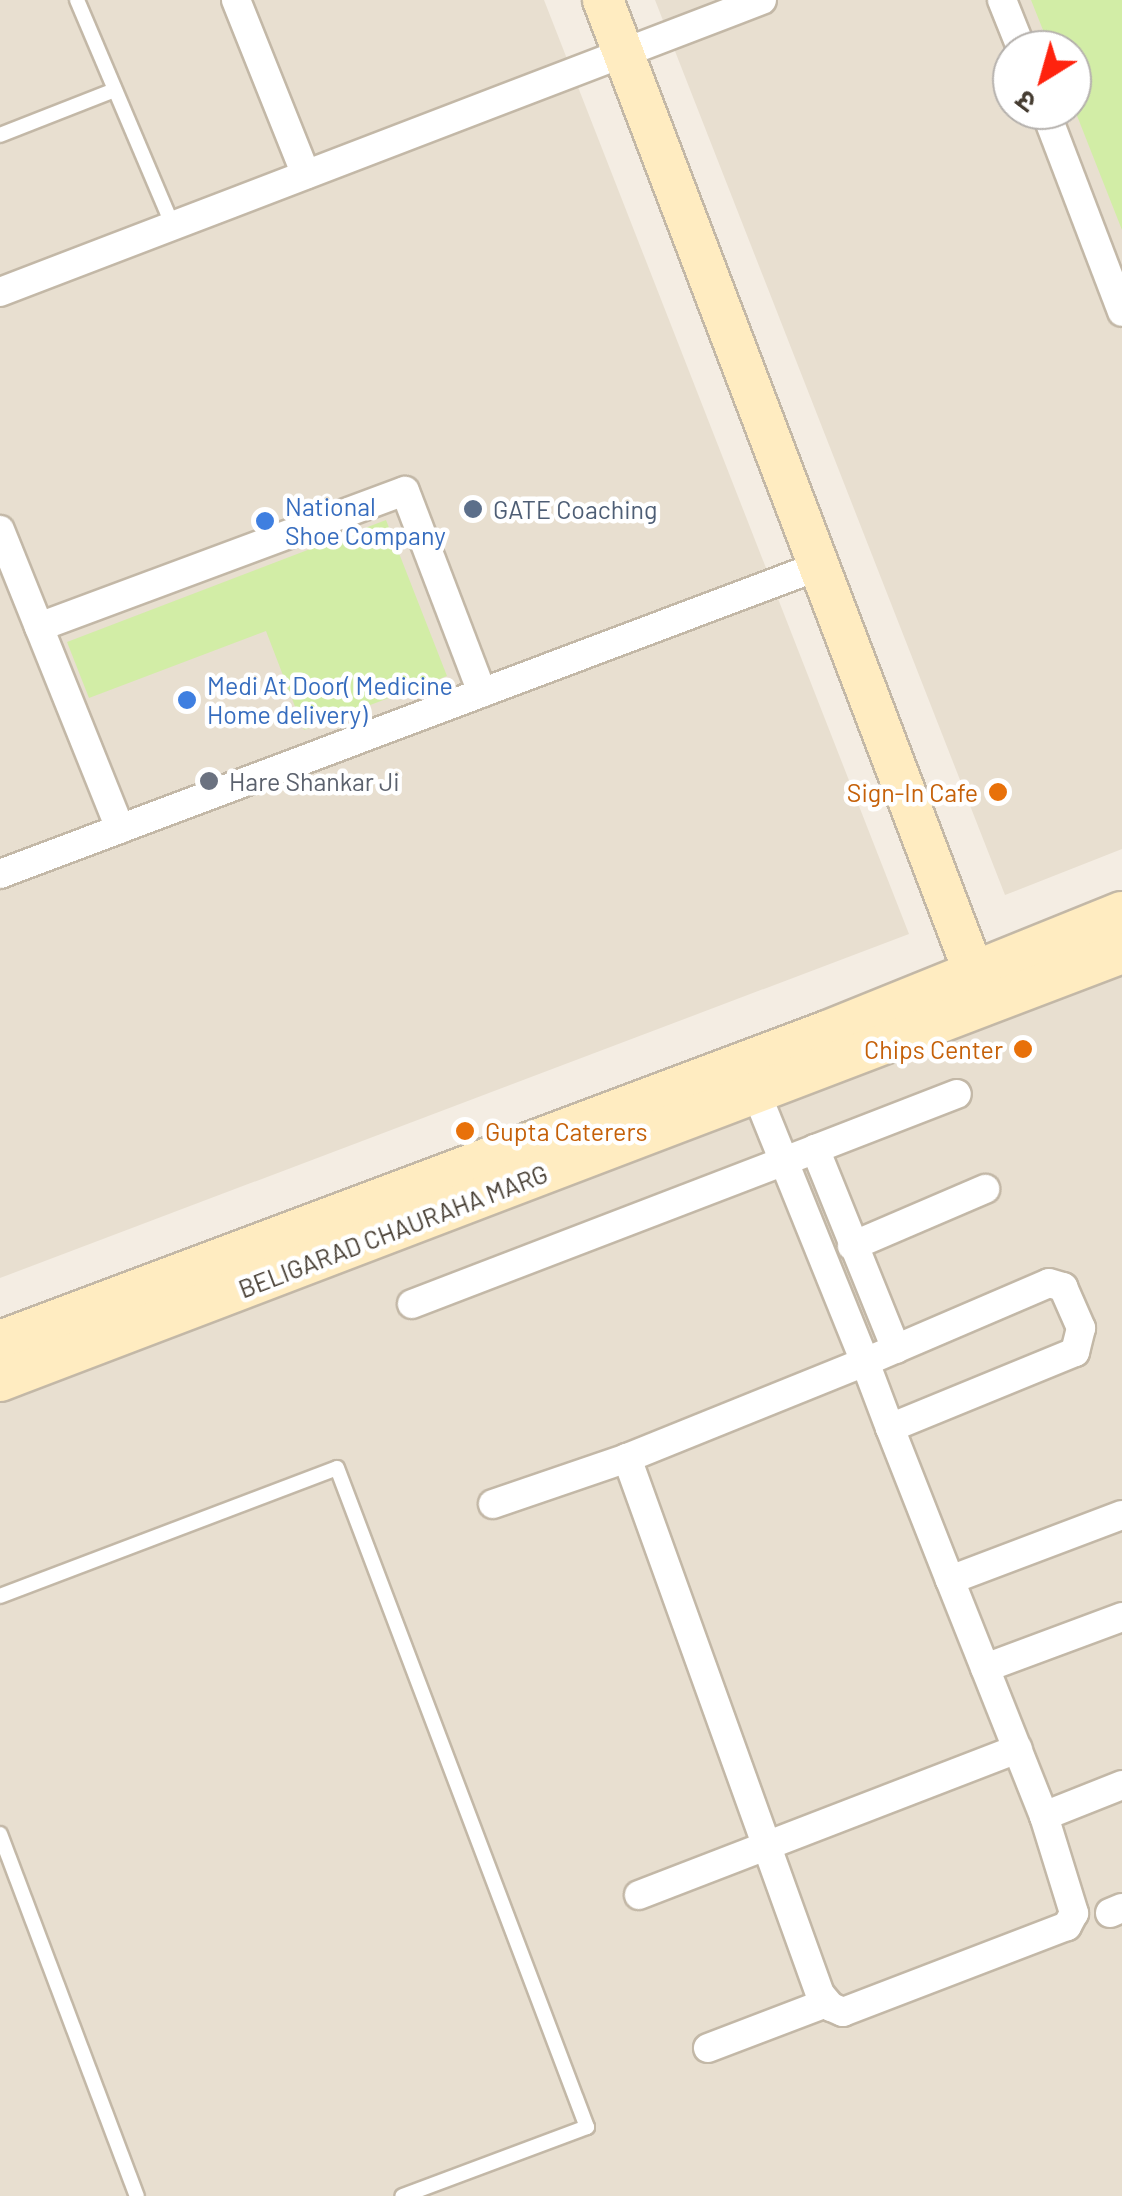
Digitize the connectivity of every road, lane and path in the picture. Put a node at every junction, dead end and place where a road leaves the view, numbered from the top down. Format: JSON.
{"nodes":[{"id":1,"x":77,"y":0,"type":"edge"},
{"id":2,"x":236,"y":0,"type":"edge"},
{"id":3,"x":602,"y":0,"type":"edge"},
{"id":4,"x":762,"y":0,"type":"edge"},
{"id":5,"x":1002,"y":0,"type":"edge"},
{"id":6,"x":1014,"y":30,"type":"edge"},
{"id":7,"x":623,"y":53,"type":"junction"},
{"id":8,"x":115,"y":90,"type":"junction"},
{"id":9,"x":1054,"y":130,"type":"edge"},
{"id":10,"x":0,"y":134,"type":"edge"},
{"id":11,"x":306,"y":175,"type":"junction"},
{"id":12,"x":172,"y":226,"type":"junction"},
{"id":13,"x":1114,"y":264,"type":"edge"},
{"id":14,"x":0,"y":292,"type":"edge"},
{"id":15,"x":1122,"y":312,"type":"edge"},
{"id":16,"x":0,"y":530,"type":"edge"},
{"id":17,"x":819,"y":566,"type":"junction"},
{"id":18,"x":39,"y":627,"type":"junction"},
{"id":19,"x":482,"y":693,"type":"junction"},
{"id":20,"x":120,"y":829,"type":"junction"},
{"id":21,"x":0,"y":874,"type":"edge"},
{"id":22,"x":1122,"y":912,"type":"edge"},
{"id":23,"x":1122,"y":953,"type":"edge"},
{"id":24,"x":980,"y":989,"type":"junction"},
{"id":25,"x":749,"y":1078,"type":"junction"},
{"id":26,"x":957,"y":1094,"type":"dead end"},
{"id":27,"x":815,"y":1149,"type":"junction"},
{"id":28,"x":782,"y":1162,"type":"junction"},
{"id":29,"x":986,"y":1189,"type":"dead end"},
{"id":30,"x":852,"y":1246,"type":"junction"},
{"id":31,"x":412,"y":1304,"type":"dead end"},
{"id":32,"x":0,"y":1340,"type":"edge"},
{"id":33,"x":896,"y":1349,"type":"junction"},
{"id":34,"x":865,"y":1362,"type":"junction"},
{"id":35,"x":0,"y":1381,"type":"edge"},
{"id":36,"x":890,"y":1428,"type":"junction"},
{"id":37,"x":627,"y":1458,"type":"junction"},
{"id":38,"x":494,"y":1504,"type":"dead end"},
{"id":39,"x":1122,"y":1515,"type":"edge"},
{"id":40,"x":950,"y":1580,"type":"junction"},
{"id":41,"x":0,"y":1596,"type":"edge"},
{"id":42,"x":1122,"y":1617,"type":"edge"},
{"id":43,"x":986,"y":1668,"type":"junction"},
{"id":44,"x":1018,"y":1750,"type":"junction"},
{"id":45,"x":1122,"y":1784,"type":"edge"},
{"id":46,"x":1044,"y":1816,"type":"junction"},
{"id":47,"x":0,"y":1834,"type":"edge"},
{"id":48,"x":767,"y":1847,"type":"junction"},
{"id":49,"x":639,"y":1895,"type":"dead end"},
{"id":50,"x":826,"y":2003,"type":"junction"},
{"id":51,"x":708,"y":2048,"type":"dead end"},
{"id":52,"x":137,"y":2196,"type":"edge"},
{"id":53,"x":402,"y":2196,"type":"edge"}],
"edges":[{"from":1,"to":8,"type":"lane"},
{"from":2,"to":11,"type":"street"},
{"from":3,"to":7,"type":"street"},
{"from":4,"to":7,"type":"street"},
{"from":5,"to":6,"type":"street"},
{"from":7,"to":11,"type":"street"},
{"from":7,"to":17,"type":"street"},
{"from":8,"to":10,"type":"lane"},
{"from":8,"to":12,"type":"lane"},
{"from":9,"to":13,"type":"street"},
{"from":11,"to":12,"type":"street"},
{"from":12,"to":14,"type":"street"},
{"from":13,"to":15,"type":"street"},
{"from":16,"to":18,"type":"street"},
{"from":17,"to":19,"type":"street"},
{"from":17,"to":24,"type":"street"},
{"from":18,"to":19,"type":"street"},
{"from":18,"to":20,"type":"street"},
{"from":19,"to":20,"type":"street"},
{"from":20,"to":21,"type":"street"},
{"from":22,"to":24,"type":"street"},
{"from":23,"to":24,"type":"street","name":"BELIGARAD CHAURAHA MARG"},
{"from":24,"to":25,"type":"street","name":"BELIGARAD CHAURAHA MARG"},
{"from":25,"to":28,"type":"street"},
{"from":25,"to":32,"type":"street"},
{"from":25,"to":35,"type":"street","name":"BELIGARAD CHAURAHA MARG"},
{"from":26,"to":27,"type":"street"},
{"from":27,"to":28,"type":"street"},
{"from":27,"to":30,"type":"street"},
{"from":28,"to":31,"type":"street"},
{"from":28,"to":34,"type":"street"},
{"from":29,"to":30,"type":"street"},
{"from":30,"to":33,"type":"street"},
{"from":33,"to":34,"type":"street"},
{"from":33,"to":36,"type":"street"},
{"from":34,"to":36,"type":"street"},
{"from":34,"to":37,"type":"street"},
{"from":36,"to":40,"type":"street"},
{"from":37,"to":38,"type":"street"},
{"from":37,"to":48,"type":"street"},
{"from":39,"to":40,"type":"street"},
{"from":40,"to":43,"type":"street"},
{"from":41,"to":53,"type":"lane"},
{"from":42,"to":43,"type":"street"},
{"from":43,"to":44,"type":"street"},
{"from":44,"to":46,"type":"street"},
{"from":44,"to":48,"type":"street"},
{"from":45,"to":46,"type":"street"},
{"from":46,"to":50,"type":"street"},
{"from":47,"to":52,"type":"lane"},
{"from":48,"to":49,"type":"street"},
{"from":48,"to":50,"type":"street"},
{"from":50,"to":51,"type":"street"}]}
